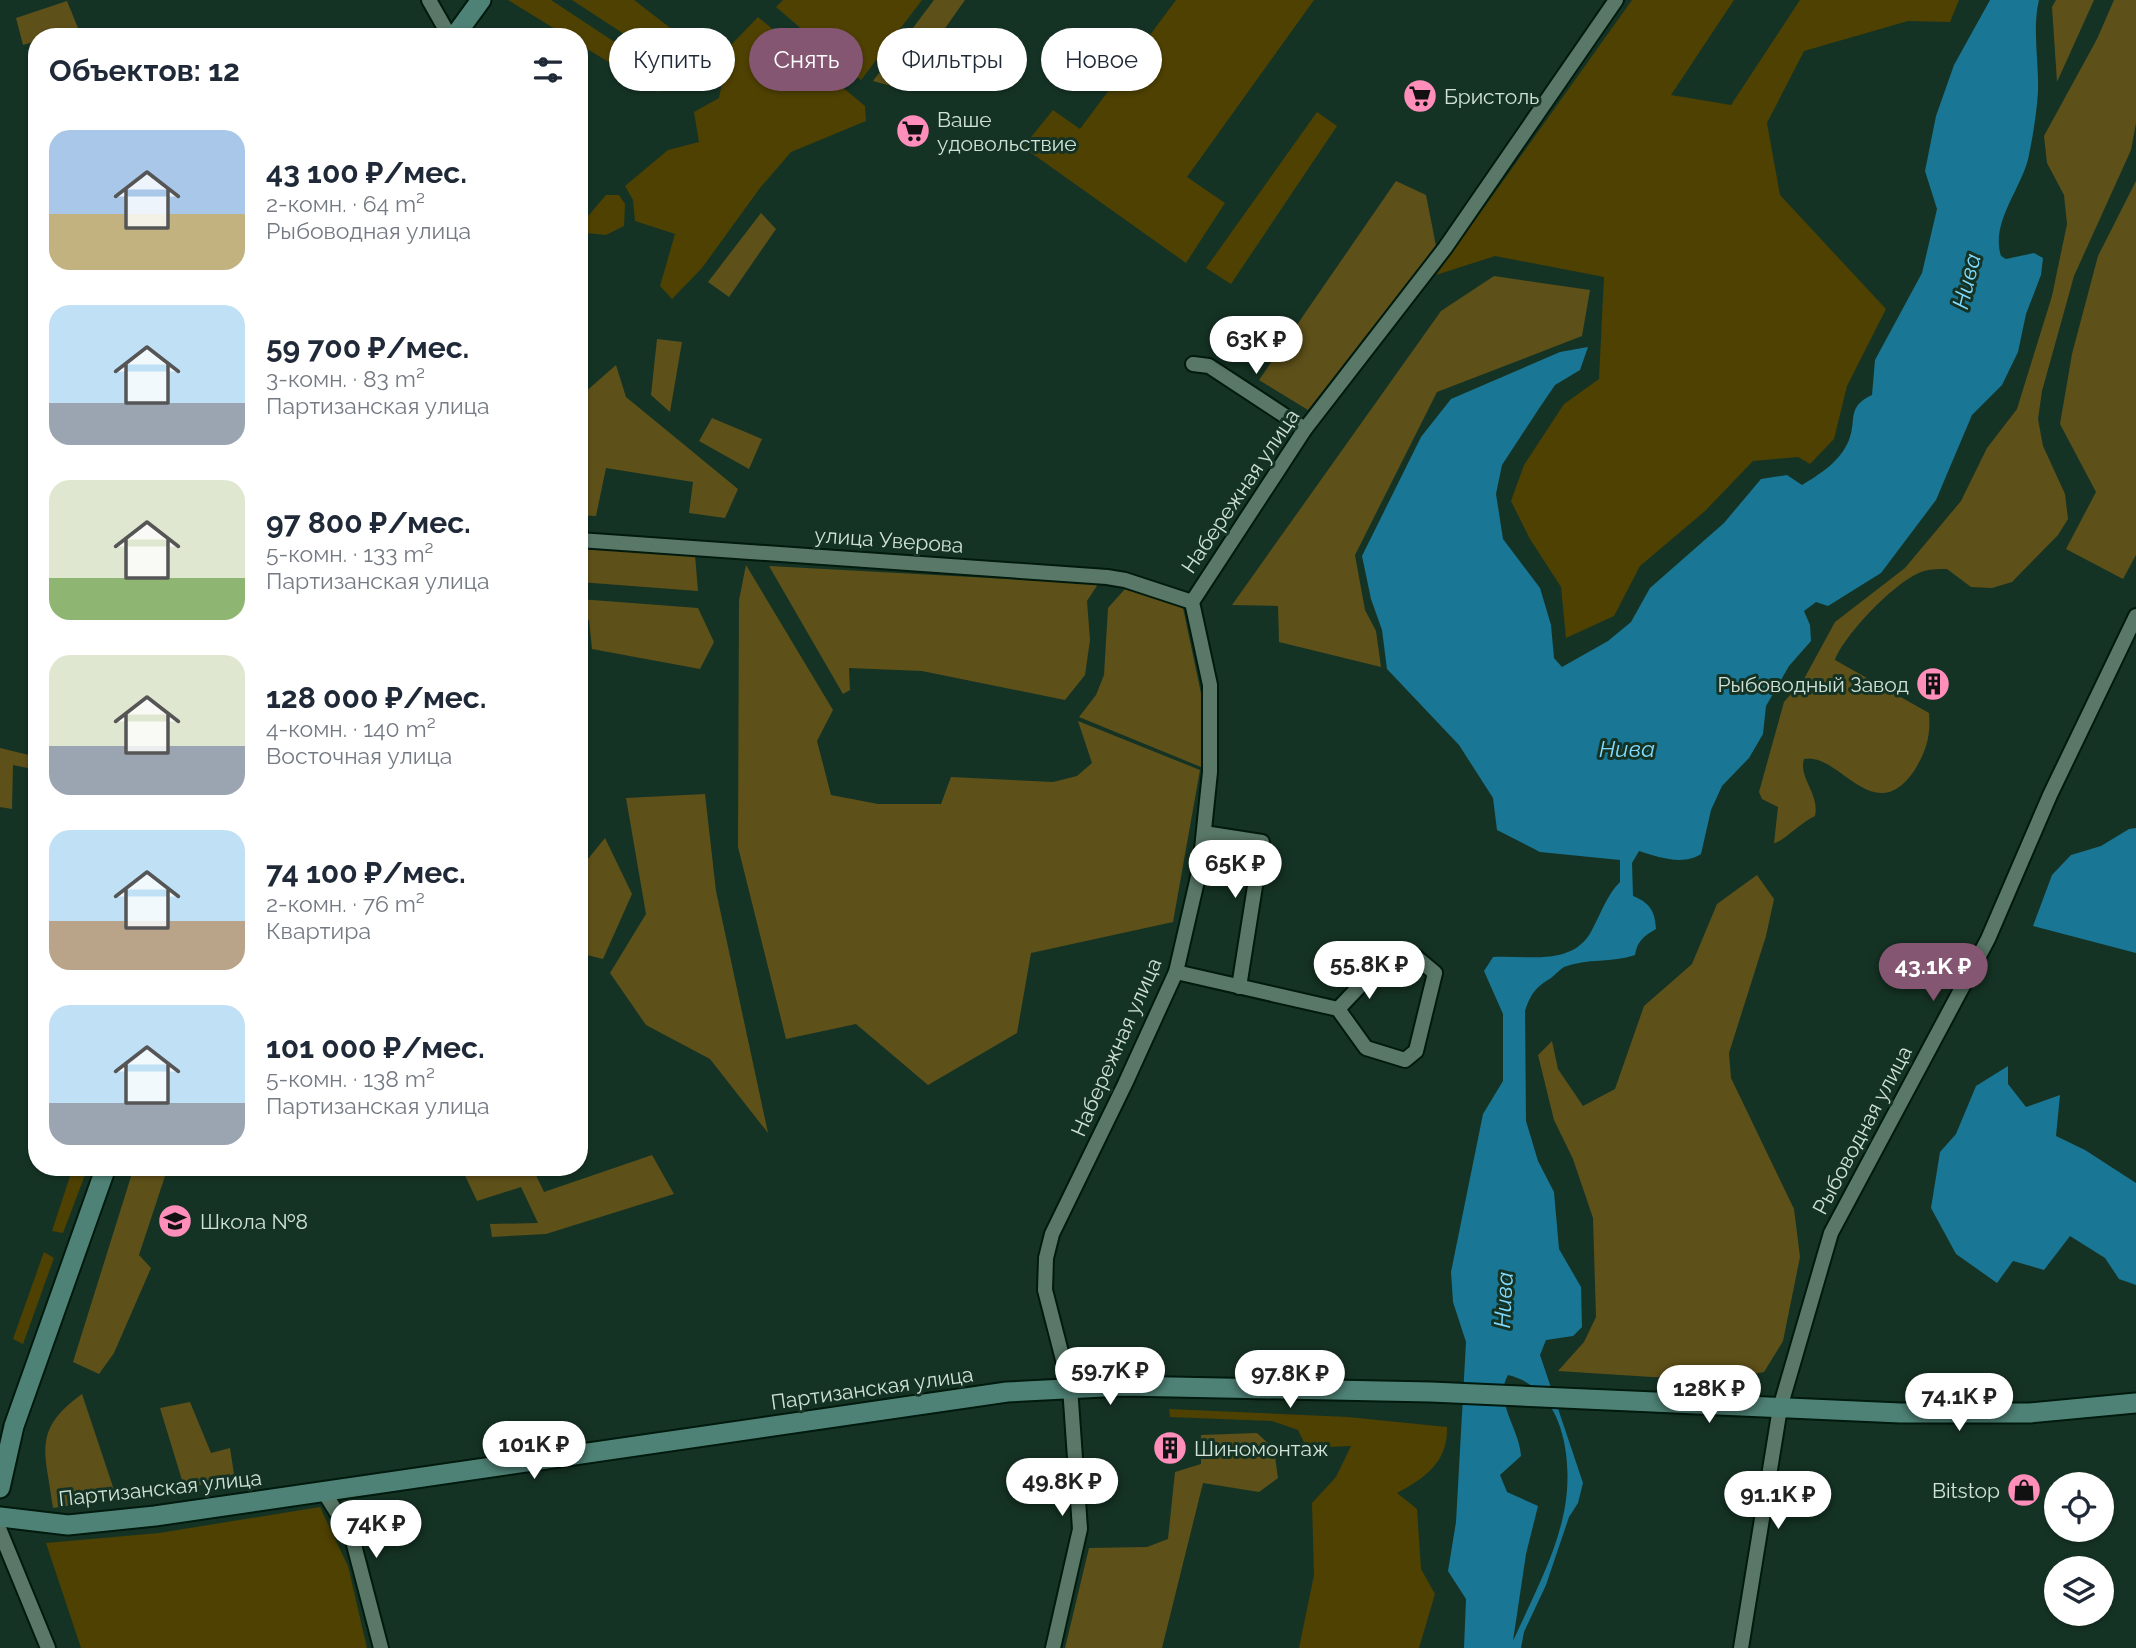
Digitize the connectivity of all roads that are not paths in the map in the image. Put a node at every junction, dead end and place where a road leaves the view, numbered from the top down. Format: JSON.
{"nodes":[{"id":1,"x":429,"y":0,"type":"edge"},
{"id":2,"x":481,"y":0,"type":"edge"},
{"id":3,"x":1616,"y":0,"type":"edge"},
{"id":4,"x":446,"y":28,"type":"edge"},
{"id":5,"x":459,"y":28,"type":"edge"},
{"id":6,"x":1193,"y":364,"type":"dead end"},
{"id":7,"x":1305,"y":429,"type":"junction"},
{"id":8,"x":588,"y":541,"type":"edge"},
{"id":9,"x":1192,"y":602,"type":"junction"},
{"id":10,"x":2136,"y":616,"type":"edge"},
{"id":11,"x":1203,"y":833,"type":"junction"},
{"id":12,"x":1176,"y":972,"type":"junction"},
{"id":13,"x":1240,"y":987,"type":"junction"},
{"id":14,"x":1338,"y":1009,"type":"junction"},
{"id":15,"x":103,"y":1176,"type":"edge"},
{"id":16,"x":1070,"y":1387,"type":"junction"},
{"id":17,"x":2136,"y":1403,"type":"edge"},
{"id":18,"x":1780,"y":1408,"type":"junction"},
{"id":19,"x":0,"y":1488,"type":"edge"},
{"id":20,"x":324,"y":1492,"type":"junction"},
{"id":21,"x":0,"y":1517,"type":"edge"},
{"id":22,"x":0,"y":1531,"type":"edge"},
{"id":23,"x":48,"y":1648,"type":"edge"},
{"id":24,"x":381,"y":1648,"type":"edge"},
{"id":25,"x":1054,"y":1648,"type":"edge"},
{"id":26,"x":1741,"y":1648,"type":"edge"}],
"edges":[{"from":1,"to":4,"type":"street"},
{"from":2,"to":5,"type":"main road"},
{"from":3,"to":7,"type":"street","name":"Набережная улица"},
{"from":6,"to":7,"type":"street"},
{"from":7,"to":9,"type":"street","name":"Набережная улица"},
{"from":8,"to":9,"type":"street","name":"улица Уверова"},
{"from":9,"to":11,"type":"street","name":"Набережная улица"},
{"from":10,"to":18,"type":"street","name":"Рыбоводная улица"},
{"from":11,"to":12,"type":"street","name":"Набережная улица"},
{"from":11,"to":13,"type":"street"},
{"from":12,"to":13,"type":"street"},
{"from":12,"to":16,"type":"street","name":"Набережная улица"},
{"from":13,"to":14,"type":"street"},
{"from":14,"to":14,"type":"street"},
{"from":15,"to":19,"type":"main road"},
{"from":16,"to":18,"type":"main road","name":"Партизанская улица"},
{"from":16,"to":20,"type":"main road","name":"Партизанская улица"},
{"from":16,"to":25,"type":"street","name":"Набережная улица"},
{"from":17,"to":18,"type":"main road","name":"Партизанская улица"},
{"from":18,"to":26,"type":"street","name":"Рыбоводная улица"},
{"from":20,"to":21,"type":"main road","name":"Партизанская улица"},
{"from":20,"to":24,"type":"street"},
{"from":22,"to":23,"type":"street"}]}
